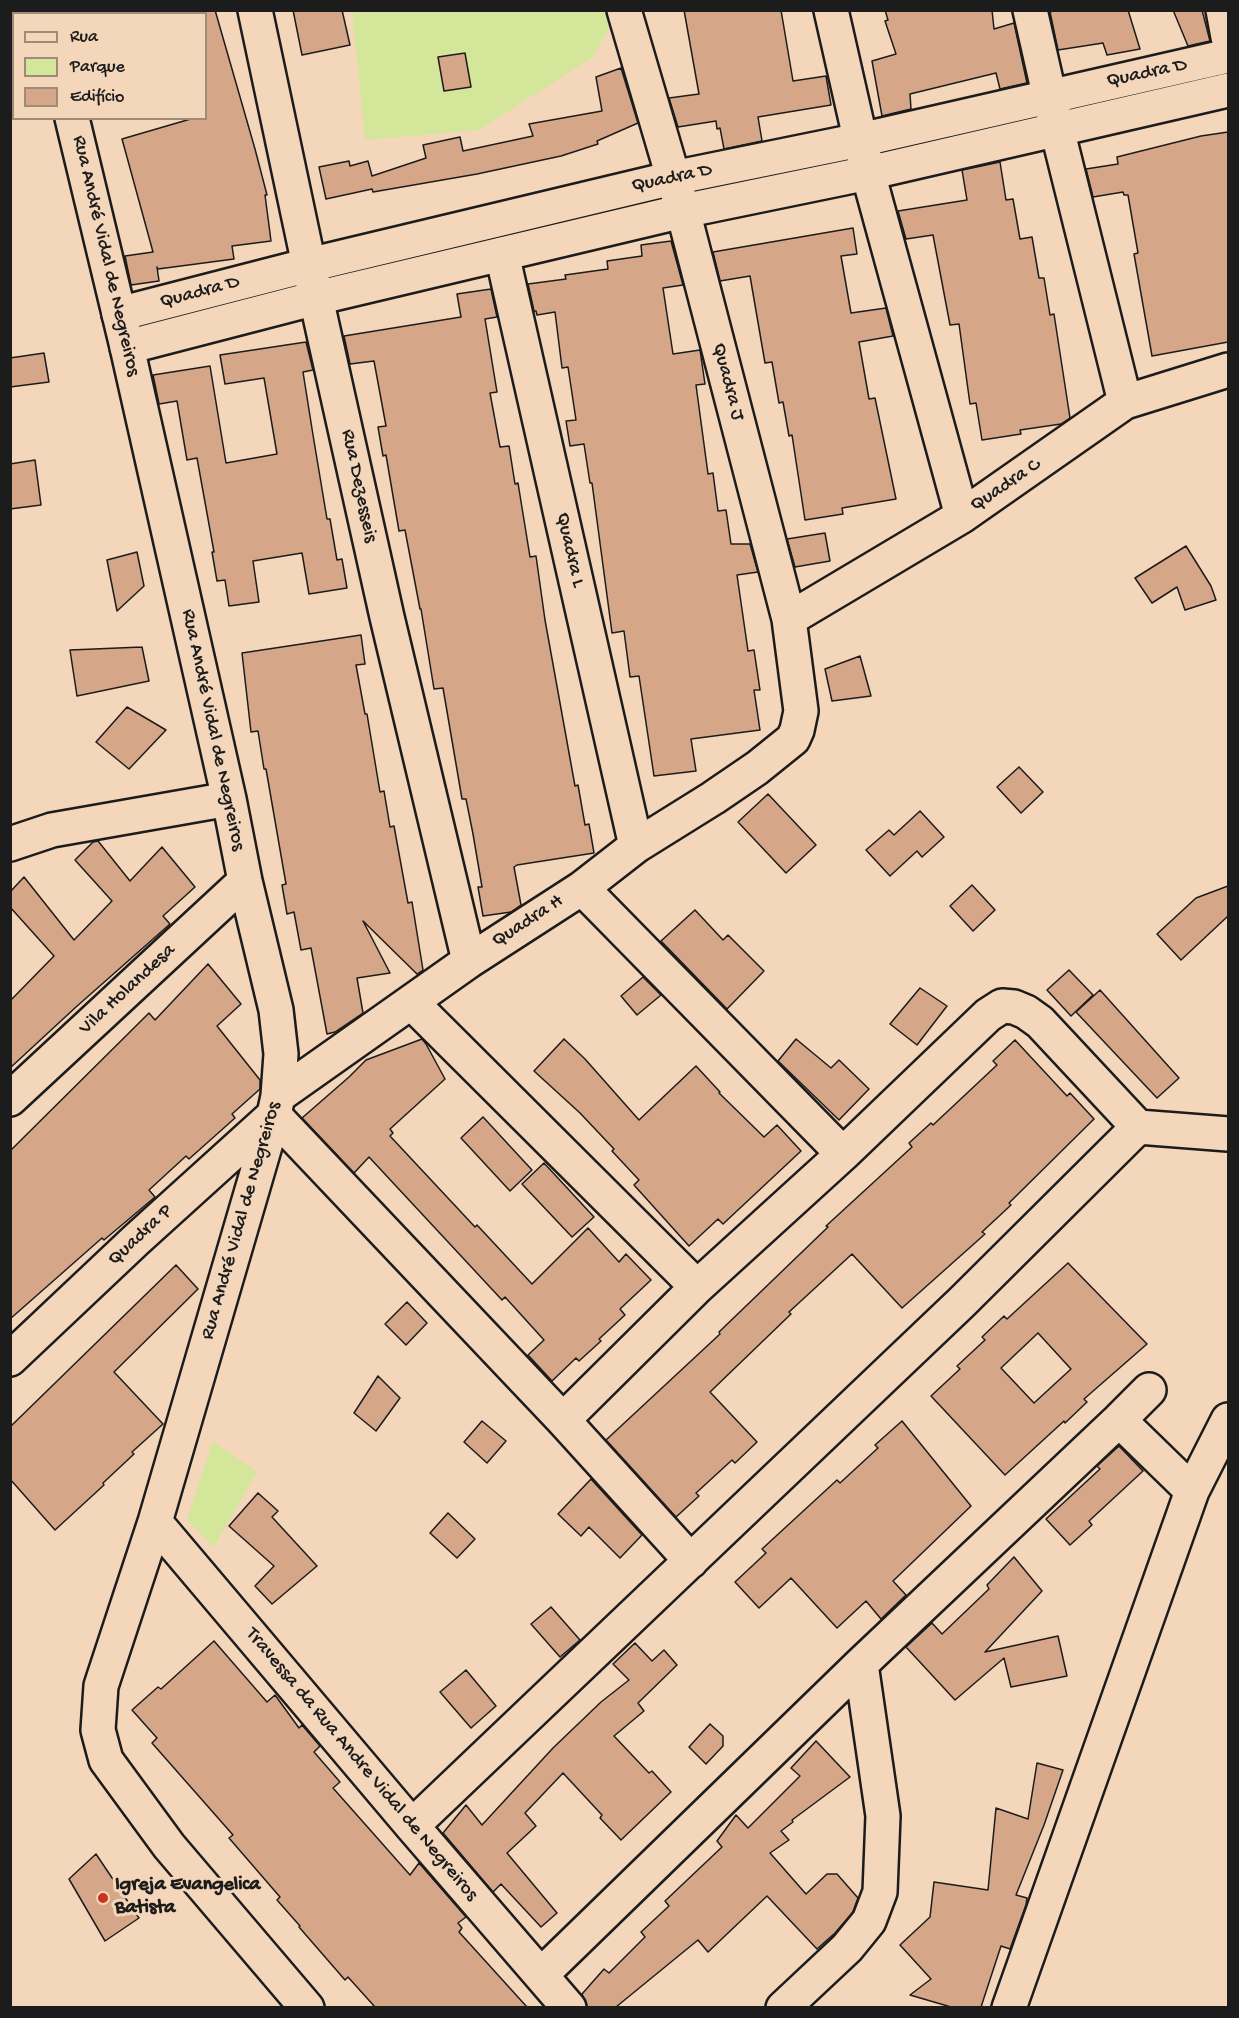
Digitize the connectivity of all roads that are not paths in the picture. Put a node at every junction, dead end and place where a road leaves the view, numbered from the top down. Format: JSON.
{"nodes":[{"id":1,"x":255,"y":10,"type":"edge"},
{"id":2,"x":624,"y":10,"type":"edge"},
{"id":3,"x":831,"y":10,"type":"edge"},
{"id":4,"x":1030,"y":10,"type":"edge"},
{"id":5,"x":1222,"y":10,"type":"edge"},
{"id":6,"x":1228,"y":37,"type":"edge"},
{"id":7,"x":1228,"y":56,"type":"edge"},
{"id":8,"x":1228,"y":90,"type":"edge"},
{"id":9,"x":1049,"y":96,"type":"junction"},
{"id":10,"x":72,"y":120,"type":"edge"},
{"id":11,"x":1057,"y":129,"type":"junction"},
{"id":12,"x":860,"y":140,"type":"junction"},
{"id":13,"x":868,"y":173,"type":"junction"},
{"id":14,"x":673,"y":178,"type":"junction"},
{"id":15,"x":683,"y":211,"type":"junction"},
{"id":16,"x":502,"y":254,"type":"junction"},
{"id":17,"x":309,"y":265,"type":"junction"},
{"id":18,"x":316,"y":298,"type":"junction"},
{"id":19,"x":119,"y":314,"type":"junction"},
{"id":20,"x":127,"y":347,"type":"junction"},
{"id":21,"x":1228,"y":370,"type":"edge"},
{"id":22,"x":1125,"y":402,"type":"junction"},
{"id":23,"x":962,"y":516,"type":"junction"},
{"id":24,"x":789,"y":619,"type":"junction"},
{"id":25,"x":780,"y":751,"type":"joint"},
{"id":26,"x":229,"y":799,"type":"junction"},
{"id":27,"x":10,"y":844,"type":"edge"},
{"id":28,"x":636,"y":846,"type":"junction"},
{"id":29,"x":245,"y":881,"type":"junction"},
{"id":30,"x":582,"y":888,"type":"junction"},
{"id":31,"x":469,"y":961,"type":"junction"},
{"id":32,"x":411,"y":1002,"type":"junction"},
{"id":33,"x":10,"y":1099,"type":"edge"},
{"id":34,"x":276,"y":1106,"type":"junction"},
{"id":35,"x":1138,"y":1127,"type":"junction"},
{"id":36,"x":1228,"y":1134,"type":"edge"},
{"id":37,"x":843,"y":1154,"type":"junction"},
{"id":38,"x":698,"y":1287,"type":"junction"},
{"id":39,"x":10,"y":1359,"type":"edge"},
{"id":40,"x":1149,"y":1390,"type":"dead end"},
{"id":41,"x":563,"y":1420,"type":"junction"},
{"id":42,"x":1119,"y":1420,"type":"junction"},
{"id":43,"x":1228,"y":1420,"type":"edge"},
{"id":44,"x":1192,"y":1491,"type":"junction"},
{"id":45,"x":155,"y":1522,"type":"junction"},
{"id":46,"x":691,"y":1561,"type":"junction"},
{"id":47,"x":861,"y":1664,"type":"junction"},
{"id":48,"x":412,"y":1826,"type":"junction"},
{"id":49,"x":541,"y":1974,"type":"junction"},
{"id":50,"x":307,"y":2007,"type":"edge"},
{"id":51,"x":569,"y":2007,"type":"edge"},
{"id":52,"x":783,"y":2007,"type":"edge"},
{"id":53,"x":1009,"y":2007,"type":"edge"}],
"edges":[{"from":1,"to":17,"type":"street","name":"Rua Dezesseis"},
{"from":2,"to":14,"type":"street","name":"Quadra J"},
{"from":3,"to":12,"type":"street"},
{"from":4,"to":9,"type":"street"},
{"from":5,"to":6,"type":"street"},
{"from":7,"to":9,"type":"street","name":"Quadra D"},
{"from":8,"to":11,"type":"street","name":"Quadra D"},
{"from":9,"to":11,"type":"street"},
{"from":9,"to":12,"type":"street","name":"Quadra D"},
{"from":10,"to":19,"type":"street","name":"Rua André Vidal de Negreiros"},
{"from":11,"to":13,"type":"street","name":"Quadra D"},
{"from":11,"to":22,"type":"street"},
{"from":12,"to":13,"type":"street"},
{"from":12,"to":14,"type":"street","name":"Quadra D"},
{"from":13,"to":15,"type":"street","name":"Quadra D"},
{"from":13,"to":23,"type":"street"},
{"from":14,"to":15,"type":"street","name":"Quadra J"},
{"from":14,"to":17,"type":"street","name":"Quadra D"},
{"from":15,"to":16,"type":"street","name":"Quadra D"},
{"from":15,"to":24,"type":"street","name":"Quadra J"},
{"from":16,"to":18,"type":"street","name":"Quadra D"},
{"from":16,"to":28,"type":"street","name":"Quadra L"},
{"from":17,"to":18,"type":"street","name":"Rua Dezesseis"},
{"from":17,"to":19,"type":"street","name":"Quadra D"},
{"from":18,"to":20,"type":"street","name":"Quadra D"},
{"from":18,"to":31,"type":"street","name":"Rua Dezesseis"},
{"from":19,"to":20,"type":"street","name":"Rua André Vidal de Negreiros"},
{"from":20,"to":26,"type":"street","name":"Rua André Vidal de Negreiros"},
{"from":21,"to":22,"type":"street","name":"Quadra C"},
{"from":22,"to":23,"type":"street","name":"Quadra C"},
{"from":23,"to":24,"type":"street","name":"Quadra C"},
{"from":24,"to":25,"type":"street","name":"Quadra J"},
{"from":25,"to":28,"type":"street","name":"Quadra H"},
{"from":26,"to":27,"type":"street"},
{"from":26,"to":29,"type":"street","name":"Rua André Vidal de Negreiros"},
{"from":28,"to":30,"type":"street","name":"Quadra H"},
{"from":29,"to":33,"type":"street","name":"Vila Holandesa"},
{"from":29,"to":34,"type":"street","name":"Rua André Vidal de Negreiros"},
{"from":30,"to":31,"type":"street","name":"Quadra H"},
{"from":30,"to":37,"type":"street"},
{"from":31,"to":32,"type":"street","name":"Quadra H"},
{"from":32,"to":34,"type":"street","name":"Quadra H"},
{"from":32,"to":38,"type":"street"},
{"from":34,"to":39,"type":"street","name":"Quadra P"},
{"from":34,"to":41,"type":"street"},
{"from":34,"to":45,"type":"street","name":"Rua André Vidal de Negreiros"},
{"from":35,"to":36,"type":"street"},
{"from":35,"to":37,"type":"street"},
{"from":35,"to":46,"type":"street"},
{"from":37,"to":38,"type":"street"},
{"from":38,"to":41,"type":"street"},
{"from":40,"to":42,"type":"street"},
{"from":41,"to":46,"type":"street"},
{"from":42,"to":44,"type":"street"},
{"from":42,"to":47,"type":"street"},
{"from":43,"to":44,"type":"street"},
{"from":44,"to":53,"type":"street"},
{"from":45,"to":48,"type":"street","name":"Travessa da Rua Andre Vidal de Negreiros"},
{"from":45,"to":50,"type":"street","name":"Rua André Vidal de Negreiros"},
{"from":46,"to":48,"type":"street"},
{"from":47,"to":49,"type":"street"},
{"from":47,"to":52,"type":"street"},
{"from":48,"to":49,"type":"street","name":"Travessa da Rua Andre Vidal de Negreiros"},
{"from":49,"to":51,"type":"street","name":"Travessa da Rua Andre Vidal de Negreiros"}]}
